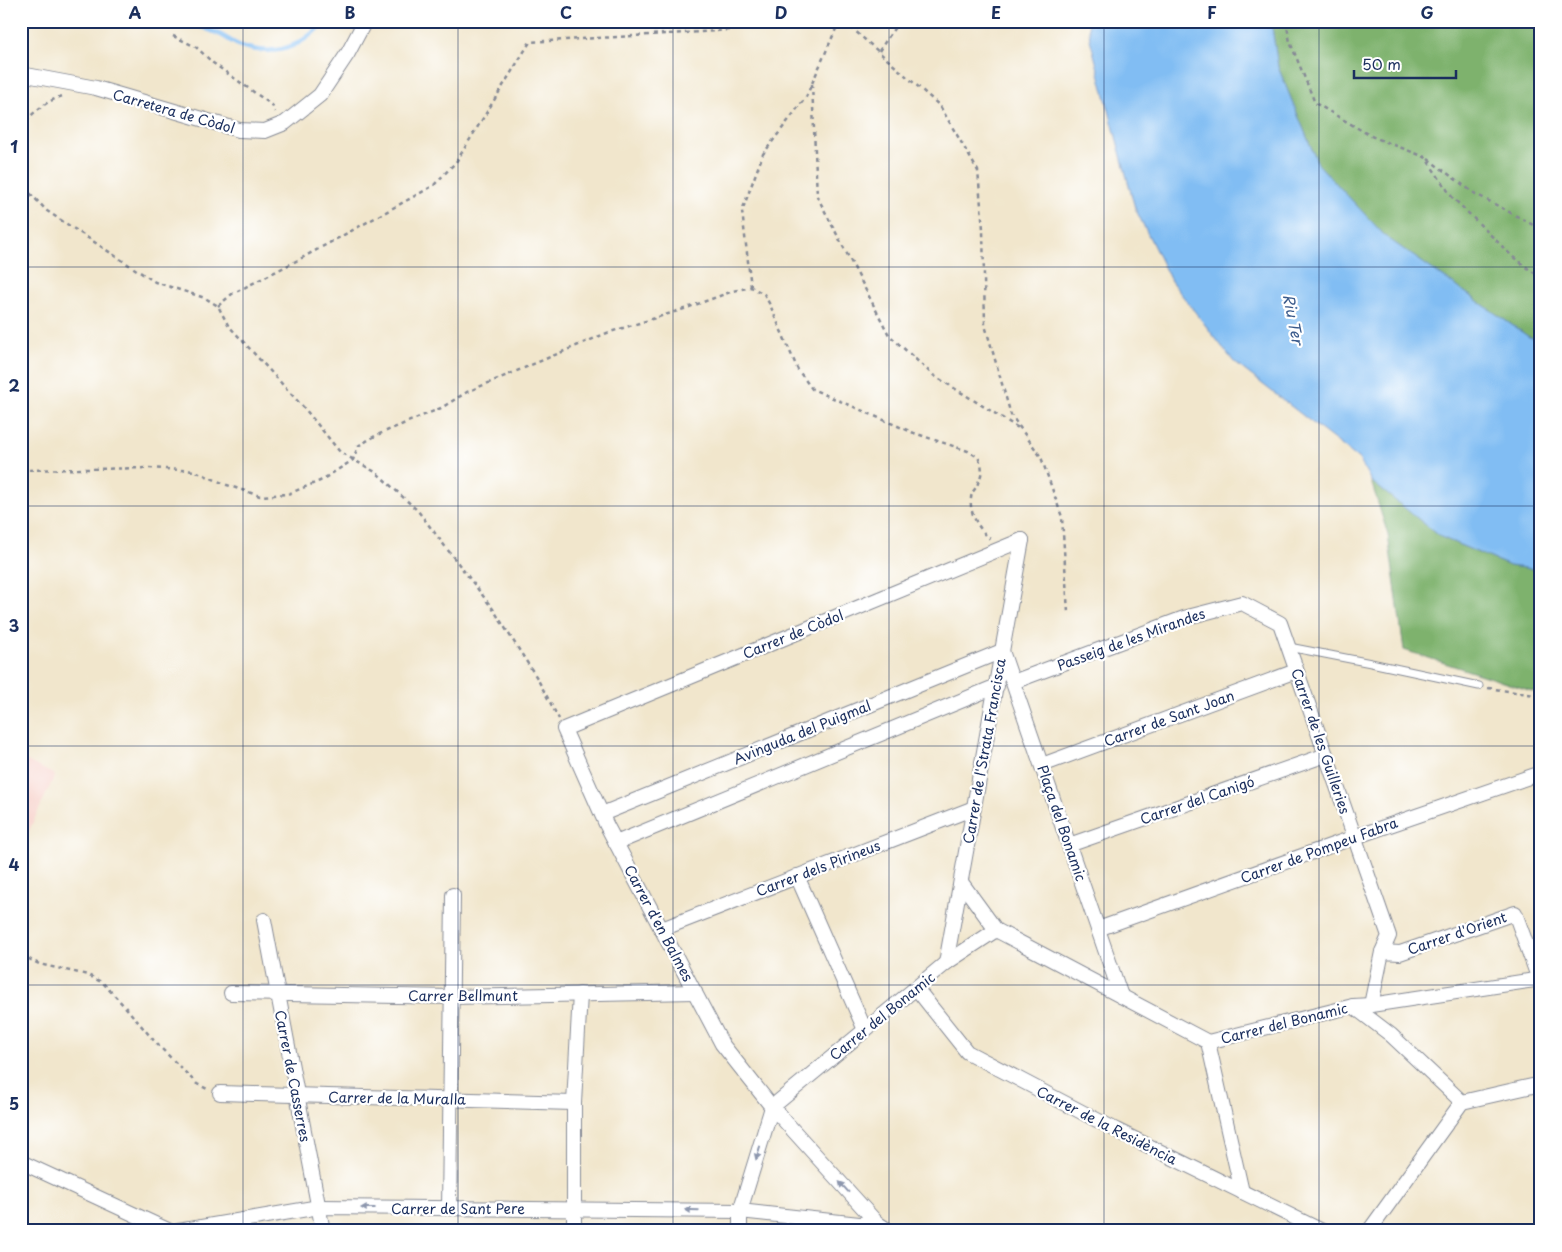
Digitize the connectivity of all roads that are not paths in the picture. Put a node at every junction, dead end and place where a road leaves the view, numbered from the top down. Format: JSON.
{"nodes":[{"id":1,"x":365,"y":21,"type":"edge"},
{"id":2,"x":21,"y":74,"type":"edge"},
{"id":3,"x":1022,"y":540,"type":"joint"},
{"id":4,"x":1288,"y":647,"type":"junction"},
{"id":5,"x":1002,"y":651,"type":"junction"},
{"id":6,"x":1296,"y":671,"type":"junction"},
{"id":7,"x":1013,"y":682,"type":"junction"},
{"id":8,"x":996,"y":686,"type":"junction"},
{"id":9,"x":1479,"y":686,"type":"road end"},
{"id":10,"x":564,"y":729,"type":"joint"},
{"id":11,"x":1326,"y":756,"type":"junction"},
{"id":12,"x":1042,"y":765,"type":"junction"},
{"id":13,"x":1541,"y":773,"type":"edge"},
{"id":14,"x":974,"y":808,"type":"junction"},
{"id":15,"x":602,"y":814,"type":"junction"},
{"id":16,"x":1354,"y":837,"type":"junction"},
{"id":17,"x":616,"y":843,"type":"junction"},
{"id":18,"x":1069,"y":845,"type":"junction"},
{"id":19,"x":797,"y":876,"type":"junction"},
{"id":20,"x":961,"y":882,"type":"junction"},
{"id":21,"x":453,"y":895,"type":"dead end"},
{"id":22,"x":264,"y":920,"type":"dead end"},
{"id":23,"x":662,"y":929,"type":"junction"},
{"id":24,"x":1098,"y":929,"type":"junction"},
{"id":25,"x":996,"y":930,"type":"junction"},
{"id":26,"x":1382,"y":952,"type":"junction"},
{"id":27,"x":946,"y":963,"type":"junction"},
{"id":28,"x":1540,"y":981,"type":"edge"},
{"id":29,"x":916,"y":988,"type":"junction"},
{"id":30,"x":695,"y":992,"type":"junction"},
{"id":31,"x":231,"y":993,"type":"dead end"},
{"id":32,"x":277,"y":993,"type":"junction"},
{"id":33,"x":580,"y":994,"type":"junction"},
{"id":34,"x":452,"y":996,"type":"junction"},
{"id":35,"x":1121,"y":996,"type":"junction"},
{"id":36,"x":1371,"y":1005,"type":"junction"},
{"id":37,"x":1353,"y":1006,"type":"junction"},
{"id":38,"x":865,"y":1030,"type":"junction"},
{"id":39,"x":1208,"y":1042,"type":"junction"},
{"id":40,"x":1541,"y":1084,"type":"edge"},
{"id":41,"x":220,"y":1093,"type":"road end"},
{"id":42,"x":297,"y":1096,"type":"junction"},
{"id":43,"x":451,"y":1100,"type":"junction"},
{"id":44,"x":1462,"y":1102,"type":"junction"},
{"id":45,"x":574,"y":1103,"type":"junction"},
{"id":46,"x":772,"y":1107,"type":"junction"},
{"id":47,"x":21,"y":1162,"type":"edge"},
{"id":48,"x":1242,"y":1192,"type":"junction"},
{"id":49,"x":318,"y":1207,"type":"junction"},
{"id":50,"x":450,"y":1208,"type":"junction"},
{"id":51,"x":575,"y":1209,"type":"junction"},
{"id":52,"x":740,"y":1211,"type":"junction"},
{"id":53,"x":876,"y":1223,"type":"junction"},
{"id":54,"x":858,"y":1227,"type":"edge"},
{"id":55,"x":170,"y":1231,"type":"edge"},
{"id":56,"x":178,"y":1231,"type":"edge"},
{"id":57,"x":322,"y":1231,"type":"edge"},
{"id":58,"x":574,"y":1231,"type":"edge"},
{"id":59,"x":740,"y":1231,"type":"edge"},
{"id":60,"x":889,"y":1231,"type":"edge"},
{"id":61,"x":1322,"y":1231,"type":"edge"},
{"id":62,"x":1370,"y":1231,"type":"edge"}],
"edges":[{"from":1,"to":2,"type":"street","name":"Carretera de Còdol"},
{"from":3,"to":5,"type":"street","name":"Carrer de l'Strata Francisca"},
{"from":3,"to":10,"type":"street","name":"Carrer de Còdol"},
{"from":4,"to":6,"type":"street","name":"Carrer de les Guilleries"},
{"from":4,"to":7,"type":"street","name":"Passeig de les Mirandes"},
{"from":4,"to":9,"type":"lane"},
{"from":5,"to":7,"type":"street","name":"Plaça del Bonamic"},
{"from":5,"to":8,"type":"street","name":"Carrer de l'Strata Francisca"},
{"from":5,"to":15,"type":"street","name":"Avinguda del Puigmal"},
{"from":6,"to":11,"type":"street","name":"Carrer de les Guilleries"},
{"from":6,"to":12,"type":"street","name":"Carrer de Sant Joan"},
{"from":7,"to":12,"type":"street","name":"Plaça del Bonamic"},
{"from":8,"to":14,"type":"street","name":"Carrer de l'Strata Francisca"},
{"from":8,"to":17,"type":"street"},
{"from":10,"to":15,"type":"street","name":"Carrer d'en Balmes"},
{"from":11,"to":16,"type":"street","name":"Carrer de les Guilleries"},
{"from":11,"to":18,"type":"street","name":"Carrer del Canigó"},
{"from":12,"to":18,"type":"street","name":"Plaça del Bonamic"},
{"from":13,"to":16,"type":"street","name":"Carrer de Pompeu Fabra"},
{"from":14,"to":19,"type":"street","name":"Carrer dels Pirineus"},
{"from":14,"to":20,"type":"street","name":"Carrer de l'Strata Francisca"},
{"from":15,"to":17,"type":"street","name":"Carrer d'en Balmes"},
{"from":16,"to":24,"type":"street","name":"Carrer de Pompeu Fabra"},
{"from":16,"to":26,"type":"street","name":"Carrer de les Guilleries"},
{"from":17,"to":23,"type":"street","name":"Carrer d'en Balmes"},
{"from":18,"to":24,"type":"street","name":"Plaça del Bonamic"},
{"from":19,"to":23,"type":"street","name":"Carrer dels Pirineus"},
{"from":19,"to":38,"type":"street"},
{"from":20,"to":25,"type":"street","name":"Carrer del Bonamic"},
{"from":20,"to":27,"type":"street","name":"Carrer de l'Strata Francisca"},
{"from":21,"to":34,"type":"street"},
{"from":22,"to":32,"type":"street","name":"Carrer de Casserres"},
{"from":23,"to":30,"type":"street","name":"Carrer d'en Balmes"},
{"from":24,"to":35,"type":"street","name":"Plaça del Bonamic"},
{"from":25,"to":27,"type":"street","name":"Carrer del Bonamic"},
{"from":25,"to":35,"type":"street","name":"Carrer del Bonamic"},
{"from":26,"to":28,"type":"street","name":"Carrer d'Orient"},
{"from":26,"to":36,"type":"street","name":"Carrer de les Guilleries"},
{"from":27,"to":29,"type":"street","name":"Carrer del Bonamic"},
{"from":28,"to":36,"type":"street","name":"Carrer del Bonamic"},
{"from":29,"to":38,"type":"street","name":"Carrer del Bonamic"},
{"from":29,"to":48,"type":"street","name":"Carrer de la Residència"},
{"from":30,"to":33,"type":"street","name":"Carrer Bellmunt"},
{"from":30,"to":46,"type":"street","name":"Carrer d'en Balmes"},
{"from":31,"to":32,"type":"street","name":"Carrer Bellmunt"},
{"from":32,"to":34,"type":"street","name":"Carrer Bellmunt"},
{"from":32,"to":42,"type":"street","name":"Carrer de Casserres"},
{"from":33,"to":34,"type":"street","name":"Carrer Bellmunt"},
{"from":33,"to":45,"type":"street"},
{"from":34,"to":43,"type":"street"},
{"from":35,"to":39,"type":"street","name":"Carrer del Bonamic"},
{"from":36,"to":37,"type":"street","name":"Carrer del Bonamic"},
{"from":37,"to":39,"type":"street","name":"Carrer del Bonamic"},
{"from":37,"to":44,"type":"street"},
{"from":38,"to":46,"type":"street","name":"Carrer del Bonamic"},
{"from":39,"to":48,"type":"street"},
{"from":40,"to":44,"type":"street"},
{"from":41,"to":42,"type":"street","name":"Carrer de la Muralla"},
{"from":42,"to":43,"type":"street","name":"Carrer de la Muralla"},
{"from":42,"to":49,"type":"street","name":"Carrer de Casserres"},
{"from":43,"to":45,"type":"street","name":"Carrer de la Muralla"},
{"from":43,"to":50,"type":"street"},
{"from":44,"to":62,"type":"street"},
{"from":45,"to":51,"type":"street"},
{"from":46,"to":52,"type":"street","one_way":true},
{"from":53,"to":46,"type":"street","name":"Carrer d'en Balmes","one_way":true},
{"from":47,"to":55,"type":"street"},
{"from":48,"to":61,"type":"street","name":"Carrer de la Residència"},
{"from":50,"to":49,"type":"street","name":"Carrer de Sant Pere","one_way":true},
{"from":49,"to":56,"type":"street","name":"Carrer de Sant Pere"},
{"from":49,"to":57,"type":"street","name":"Carrer de Casserres"},
{"from":50,"to":51,"type":"street","name":"Carrer de Sant Pere"},
{"from":52,"to":51,"type":"street","name":"Carrer de Sant Pere","one_way":true},
{"from":51,"to":58,"type":"street"},
{"from":52,"to":54,"type":"street","name":"Carrer de Sant Pere"},
{"from":52,"to":59,"type":"street"},
{"from":53,"to":54,"type":"street","name":"Carrer de Sant Pere"},
{"from":53,"to":60,"type":"street","name":"Carrer d'en Balmes"}]}
